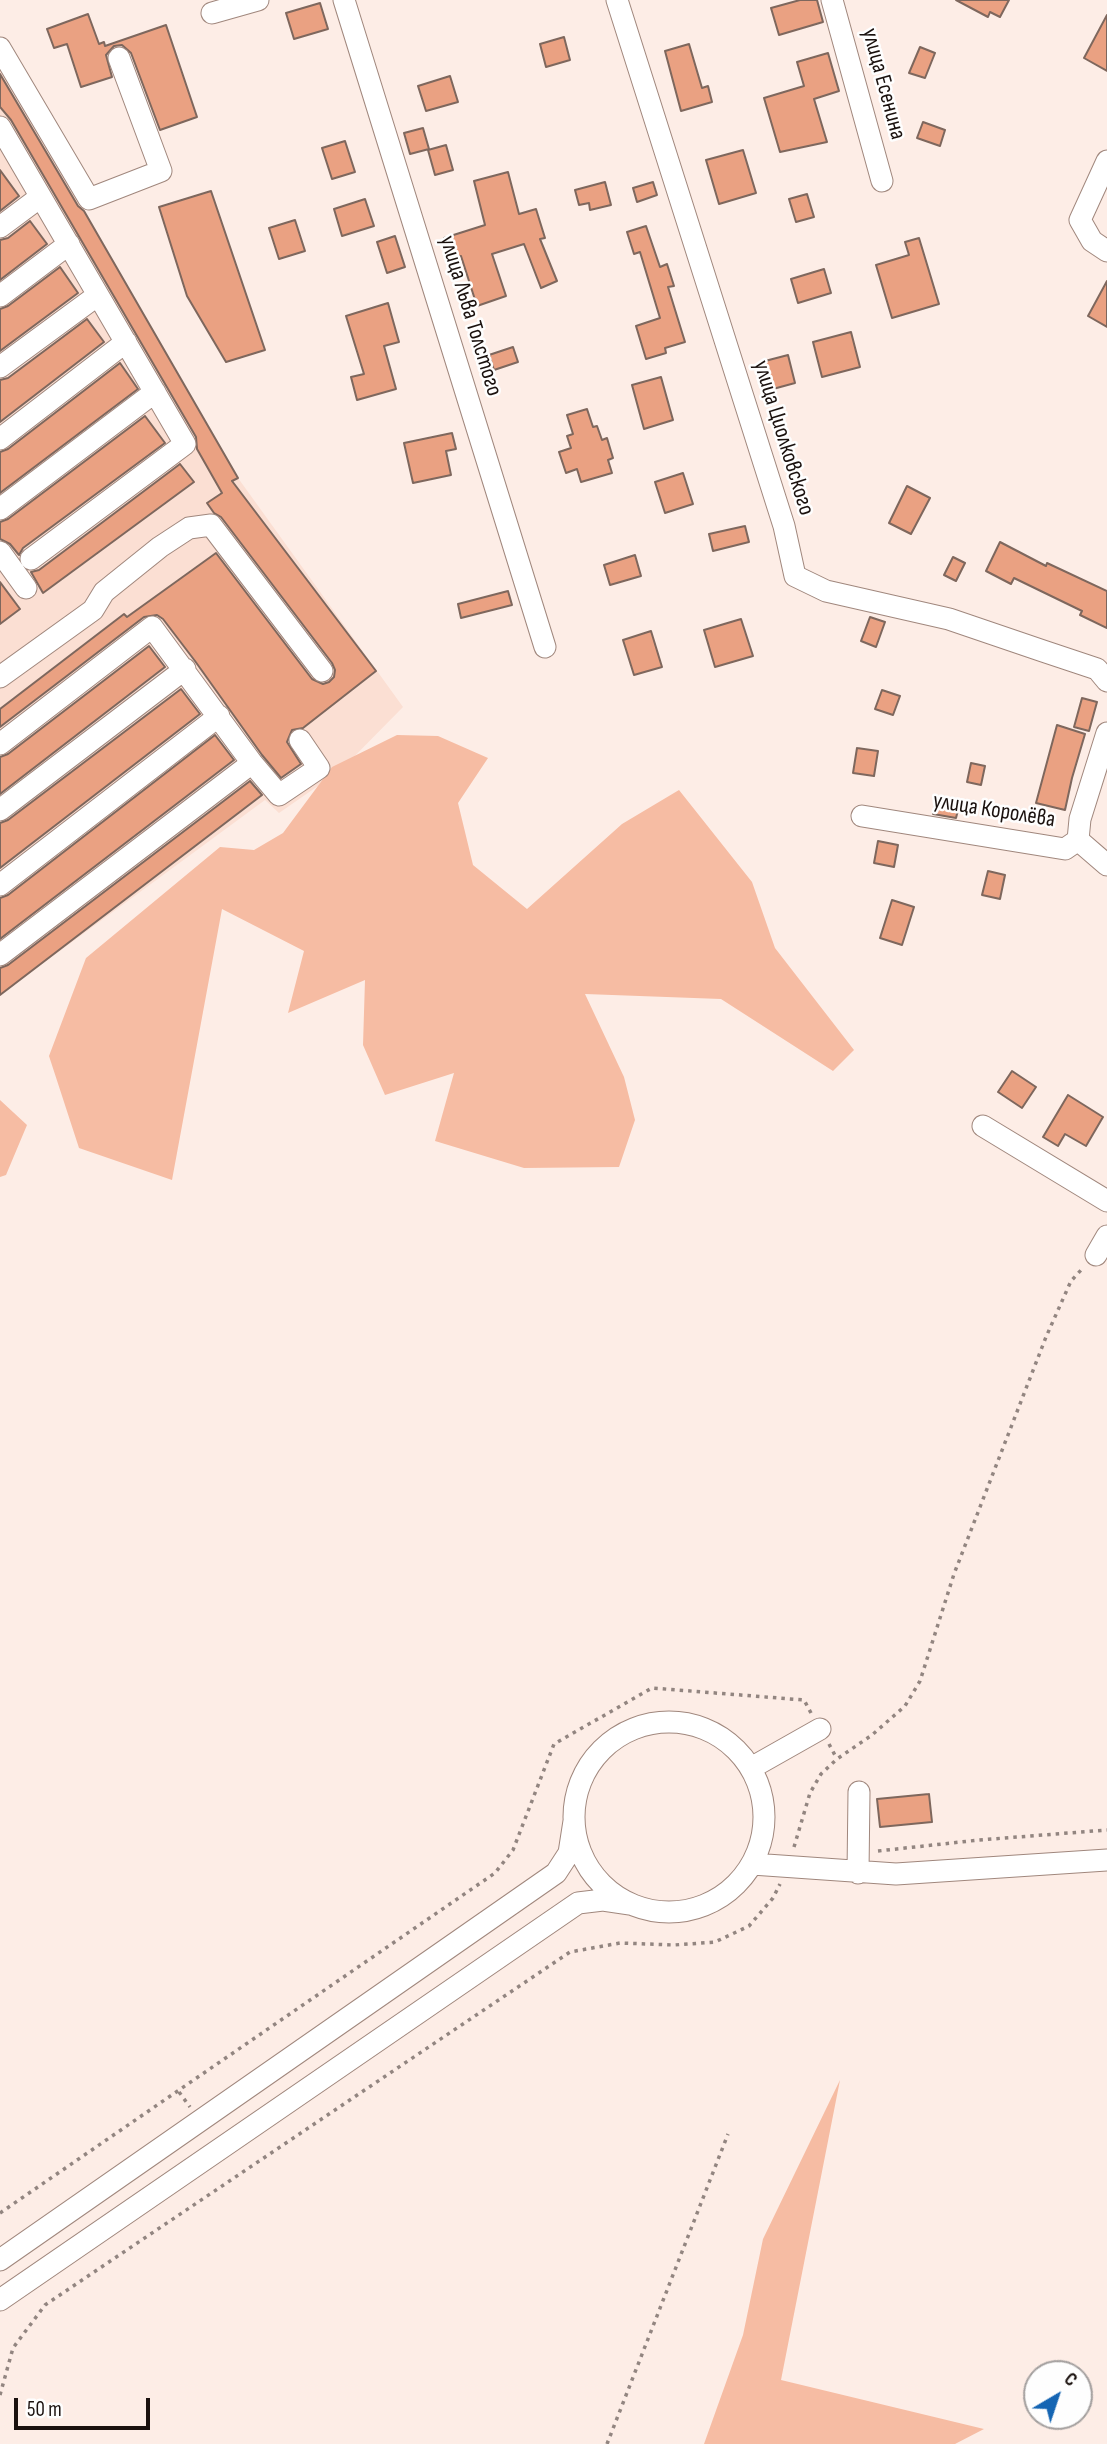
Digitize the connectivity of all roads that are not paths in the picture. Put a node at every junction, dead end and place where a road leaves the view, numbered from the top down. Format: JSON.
{"nodes":[{"id":1,"x":258,"y":0,"type":"edge"},
{"id":2,"x":344,"y":0,"type":"edge"},
{"id":3,"x":617,"y":0,"type":"edge"},
{"id":4,"x":832,"y":0,"type":"edge"},
{"id":5,"x":212,"y":13,"type":"dead end"},
{"id":6,"x":0,"y":48,"type":"edge"},
{"id":7,"x":119,"y":58,"type":"dead end"},
{"id":8,"x":0,"y":127,"type":"edge"},
{"id":9,"x":6,"y":151,"type":"edge"},
{"id":10,"x":1107,"y":161,"type":"edge"},
{"id":11,"x":882,"y":181,"type":"dead end"},
{"id":12,"x":39,"y":198,"type":"junction"},
{"id":13,"x":0,"y":227,"type":"edge"},
{"id":14,"x":69,"y":244,"type":"junction"},
{"id":15,"x":1107,"y":251,"type":"edge"},
{"id":16,"x":98,"y":295,"type":"junction"},
{"id":17,"x":0,"y":296,"type":"edge"},
{"id":18,"x":126,"y":342,"type":"junction"},
{"id":19,"x":0,"y":367,"type":"edge"},
{"id":20,"x":155,"y":392,"type":"junction"},
{"id":21,"x":0,"y":439,"type":"edge"},
{"id":22,"x":0,"y":509,"type":"edge"},
{"id":23,"x":0,"y":552,"type":"edge"},
{"id":24,"x":31,"y":559,"type":"dead end"},
{"id":25,"x":26,"y":588,"type":"dead end"},
{"id":26,"x":545,"y":647,"type":"dead end"},
{"id":27,"x":185,"y":669,"type":"junction"},
{"id":28,"x":322,"y":671,"type":"dead end"},
{"id":29,"x":0,"y":677,"type":"edge"},
{"id":30,"x":1107,"y":681,"type":"edge"},
{"id":31,"x":219,"y":716,"type":"junction"},
{"id":32,"x":1107,"y":733,"type":"edge"},
{"id":33,"x":300,"y":740,"type":"dead end"},
{"id":34,"x":0,"y":744,"type":"edge"},
{"id":35,"x":252,"y":763,"type":"junction"},
{"id":36,"x":0,"y":810,"type":"edge"},
{"id":37,"x":862,"y":816,"type":"dead end"},
{"id":38,"x":1078,"y":840,"type":"junction"},
{"id":39,"x":1107,"y":865,"type":"edge"},
{"id":40,"x":0,"y":885,"type":"edge"},
{"id":41,"x":0,"y":955,"type":"edge"},
{"id":42,"x":983,"y":1126,"type":"dead end"},
{"id":43,"x":1107,"y":1201,"type":"edge"},
{"id":44,"x":1107,"y":1236,"type":"edge"},
{"id":45,"x":1096,"y":1255,"type":"road end"},
{"id":46,"x":820,"y":1729,"type":"road end"},
{"id":47,"x":751,"y":1769,"type":"junction"},
{"id":48,"x":859,"y":1791,"type":"dead end"},
{"id":49,"x":574,"y":1821,"type":"junction"},
{"id":50,"x":1107,"y":1860,"type":"edge"},
{"id":51,"x":858,"y":1862,"type":"junction"},
{"id":52,"x":752,"y":1864,"type":"junction"},
{"id":53,"x":630,"y":1904,"type":"junction"},
{"id":54,"x":0,"y":2260,"type":"edge"},
{"id":55,"x":0,"y":2300,"type":"edge"}],
"edges":[{"from":1,"to":5,"type":"street"},
{"from":2,"to":26,"type":"street","name":"улица Льва Толстого"},
{"from":3,"to":30,"type":"street","name":"улица Циолковского"},
{"from":4,"to":11,"type":"street","name":"улица Есенина"},
{"from":6,"to":7,"type":"street"},
{"from":8,"to":9,"type":"street"},
{"from":9,"to":12,"type":"street"},
{"from":10,"to":15,"type":"street"},
{"from":12,"to":13,"type":"street"},
{"from":12,"to":14,"type":"street"},
{"from":14,"to":16,"type":"street"},
{"from":14,"to":17,"type":"street"},
{"from":16,"to":18,"type":"street"},
{"from":16,"to":19,"type":"street"},
{"from":18,"to":20,"type":"street"},
{"from":18,"to":21,"type":"street"},
{"from":20,"to":22,"type":"street"},
{"from":20,"to":24,"type":"street"},
{"from":23,"to":25,"type":"street"},
{"from":27,"to":31,"type":"street"},
{"from":27,"to":34,"type":"street"},
{"from":27,"to":36,"type":"street"},
{"from":28,"to":29,"type":"street"},
{"from":31,"to":35,"type":"street"},
{"from":31,"to":40,"type":"street"},
{"from":32,"to":38,"type":"street"},
{"from":33,"to":35,"type":"street"},
{"from":35,"to":41,"type":"street"},
{"from":37,"to":38,"type":"street","name":"улица Королёва"},
{"from":38,"to":39,"type":"street","name":"улица Королёва"},
{"from":42,"to":43,"type":"street"},
{"from":44,"to":45,"type":"street"},
{"from":46,"to":47,"type":"street"},
{"from":47,"to":49,"type":"street"},
{"from":47,"to":52,"type":"street"},
{"from":48,"to":51,"type":"street"},
{"from":49,"to":53,"type":"street"},
{"from":49,"to":54,"type":"street"},
{"from":50,"to":51,"type":"street"},
{"from":51,"to":52,"type":"street"},
{"from":52,"to":53,"type":"street"},
{"from":53,"to":55,"type":"street"}]}
